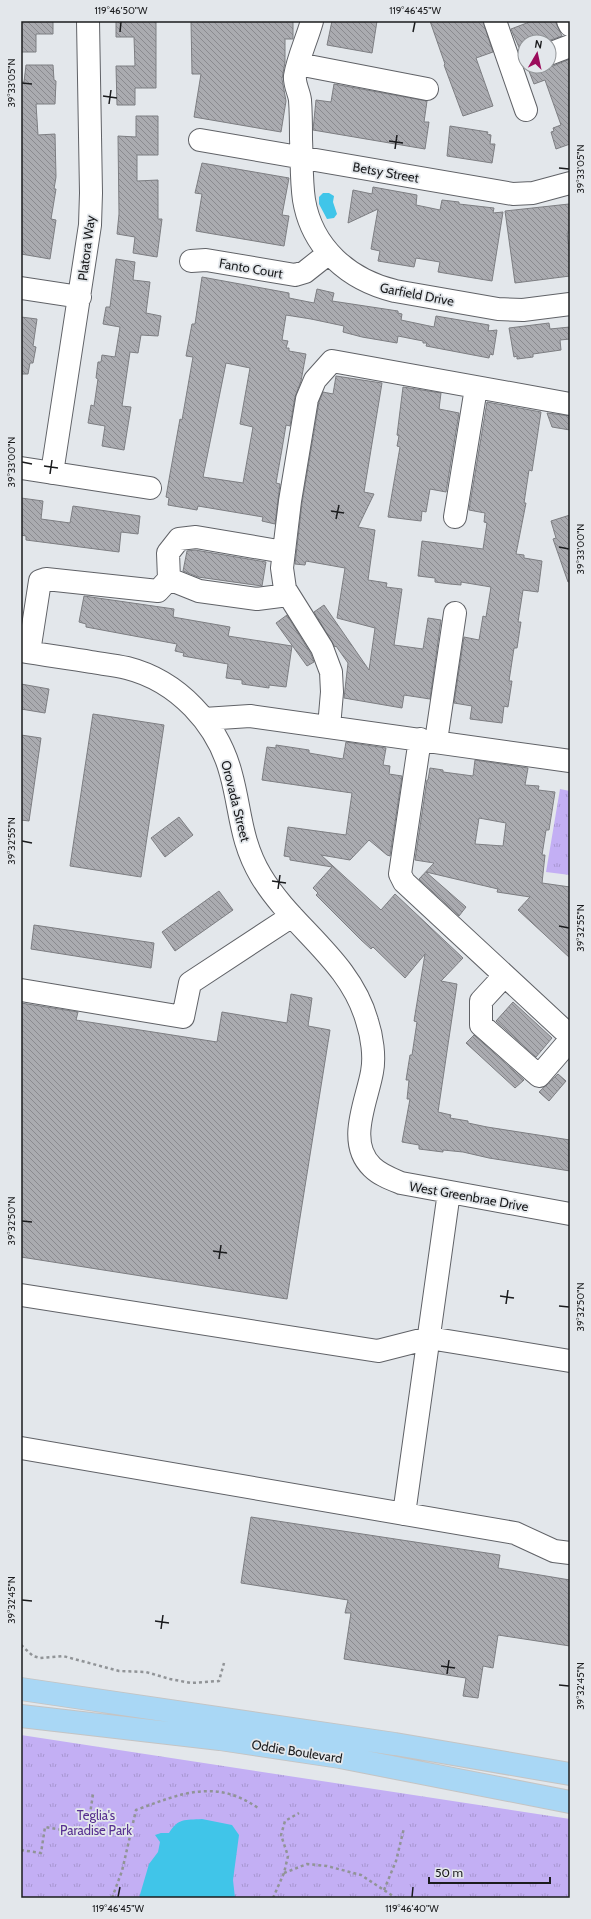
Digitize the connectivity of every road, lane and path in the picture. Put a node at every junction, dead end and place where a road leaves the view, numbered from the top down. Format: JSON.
{"nodes":[{"id":1,"x":88,"y":21,"type":"edge"},
{"id":2,"x":312,"y":21,"type":"edge"},
{"id":3,"x":568,"y":21,"type":"edge"},
{"id":4,"x":501,"y":23,"type":"edge"},
{"id":5,"x":570,"y":25,"type":"edge"},
{"id":6,"x":570,"y":46,"type":"edge"},
{"id":7,"x":557,"y":51,"type":"edge"},
{"id":8,"x":517,"y":63,"type":"edge"},
{"id":9,"x":298,"y":64,"type":"junction"},
{"id":10,"x":520,"y":74,"type":"edge"},
{"id":11,"x":427,"y":89,"type":"dead end"},
{"id":12,"x":526,"y":110,"type":"dead end"},
{"id":13,"x":200,"y":140,"type":"dead end"},
{"id":14,"x":302,"y":157,"type":"junction"},
{"id":15,"x":570,"y":183,"type":"edge"},
{"id":16,"x":329,"y":253,"type":"junction"},
{"id":17,"x":191,"y":261,"type":"dead end"},
{"id":18,"x":21,"y":288,"type":"edge"},
{"id":19,"x":80,"y":297,"type":"junction"},
{"id":20,"x":570,"y":304,"type":"edge"},
{"id":21,"x":476,"y":388,"type":"junction"},
{"id":22,"x":570,"y":404,"type":"edge"},
{"id":23,"x":21,"y":468,"type":"edge"},
{"id":24,"x":52,"y":473,"type":"junction"},
{"id":25,"x":150,"y":488,"type":"dead end"},
{"id":26,"x":455,"y":517,"type":"dead end"},
{"id":27,"x":284,"y":552,"type":"junction"},
{"id":28,"x":170,"y":579,"type":"junction"},
{"id":29,"x":288,"y":595,"type":"junction"},
{"id":30,"x":455,"y":613,"type":"dead end"},
{"id":31,"x":25,"y":652,"type":"edge"},
{"id":32,"x":204,"y":719,"type":"junction"},
{"id":33,"x":329,"y":727,"type":"junction"},
{"id":34,"x":428,"y":740,"type":"junction"},
{"id":35,"x":570,"y":761,"type":"edge"},
{"id":36,"x":292,"y":916,"type":"junction"},
{"id":37,"x":504,"y":976,"type":"junction"},
{"id":38,"x":21,"y":990,"type":"edge"},
{"id":39,"x":570,"y":1036,"type":"edge"},
{"id":40,"x":570,"y":1040,"type":"edge"},
{"id":41,"x":371,"y":1167,"type":"joint"},
{"id":42,"x":449,"y":1192,"type":"junction"},
{"id":43,"x":570,"y":1214,"type":"edge"},
{"id":44,"x":21,"y":1295,"type":"edge"},
{"id":45,"x":428,"y":1338,"type":"junction"},
{"id":46,"x":570,"y":1361,"type":"edge"},
{"id":47,"x":21,"y":1448,"type":"edge"},
{"id":48,"x":404,"y":1514,"type":"junction"},
{"id":49,"x":570,"y":1553,"type":"edge"},
{"id":50,"x":21,"y":1645,"type":"edge"},
{"id":51,"x":224,"y":1663,"type":"dead end"},
{"id":52,"x":21,"y":1674,"type":"edge"},
{"id":53,"x":21,"y":1689,"type":"edge"},
{"id":54,"x":48,"y":1693,"type":"junction"},
{"id":55,"x":21,"y":1716,"type":"edge"},
{"id":56,"x":570,"y":1774,"type":"edge"},
{"id":57,"x":93,"y":1794,"type":"dead end"},
{"id":58,"x":570,"y":1802,"type":"edge"},
{"id":59,"x":258,"y":1808,"type":"dead end"},
{"id":60,"x":299,"y":1813,"type":"dead end"},
{"id":61,"x":404,"y":1828,"type":"dead end"},
{"id":62,"x":21,"y":1850,"type":"edge"},
{"id":63,"x":284,"y":1873,"type":"junction"},
{"id":64,"x":384,"y":1890,"type":"junction"},
{"id":65,"x":112,"y":1898,"type":"edge"},
{"id":66,"x":273,"y":1898,"type":"edge"},
{"id":67,"x":396,"y":1898,"type":"edge"}],
"edges":[{"from":1,"to":19,"type":"street","name":"Platora Way"},
{"from":2,"to":9,"type":"street","name":"Garfield Drive"},
{"from":3,"to":5,"type":"street"},
{"from":4,"to":8,"type":"street"},
{"from":6,"to":7,"type":"street"},
{"from":9,"to":11,"type":"street"},
{"from":9,"to":14,"type":"street","name":"Garfield Drive"},
{"from":10,"to":12,"type":"street"},
{"from":13,"to":14,"type":"street","name":"Betsy Street"},
{"from":14,"to":15,"type":"street","name":"Betsy Street"},
{"from":14,"to":16,"type":"street","name":"Garfield Drive"},
{"from":16,"to":17,"type":"street","name":"Fanto Court"},
{"from":16,"to":20,"type":"street","name":"Garfield Drive"},
{"from":18,"to":19,"type":"street"},
{"from":19,"to":24,"type":"street","name":"Platora Way"},
{"from":21,"to":22,"type":"street"},
{"from":21,"to":26,"type":"street"},
{"from":21,"to":27,"type":"street"},
{"from":23,"to":24,"type":"street"},
{"from":24,"to":25,"type":"street"},
{"from":27,"to":28,"type":"street"},
{"from":27,"to":29,"type":"street"},
{"from":28,"to":29,"type":"street"},
{"from":28,"to":31,"type":"street"},
{"from":29,"to":33,"type":"street"},
{"from":30,"to":34,"type":"street"},
{"from":31,"to":32,"type":"street","name":"Orovada Street"},
{"from":32,"to":33,"type":"street"},
{"from":32,"to":36,"type":"street","name":"Orovada Street"},
{"from":33,"to":34,"type":"street"},
{"from":34,"to":35,"type":"street"},
{"from":34,"to":37,"type":"street"},
{"from":36,"to":38,"type":"street"},
{"from":36,"to":41,"type":"street","name":"Orovada Street"},
{"from":37,"to":39,"type":"street"},
{"from":37,"to":40,"type":"street"},
{"from":41,"to":42,"type":"street","name":"West Greenbrae Drive"},
{"from":42,"to":43,"type":"street","name":"West Greenbrae Drive"},
{"from":42,"to":45,"type":"street"},
{"from":44,"to":45,"type":"street"},
{"from":45,"to":46,"type":"street"},
{"from":45,"to":48,"type":"street"},
{"from":47,"to":48,"type":"street"},
{"from":48,"to":49,"type":"street"},
{"from":50,"to":51,"type":"path"},
{"from":52,"to":54,"type":"main road"},
{"from":53,"to":54,"type":"main road","name":"Oddie Boulevard"},
{"from":54,"to":56,"type":"main road","name":"Oddie Boulevard"},
{"from":55,"to":58,"type":"main road","name":"Oddie Boulevard"},
{"from":57,"to":62,"type":"path"},
{"from":59,"to":65,"type":"path"},
{"from":60,"to":63,"type":"path"},
{"from":61,"to":64,"type":"path"},
{"from":63,"to":64,"type":"path"},
{"from":63,"to":66,"type":"path"},
{"from":64,"to":67,"type":"path"}]}
